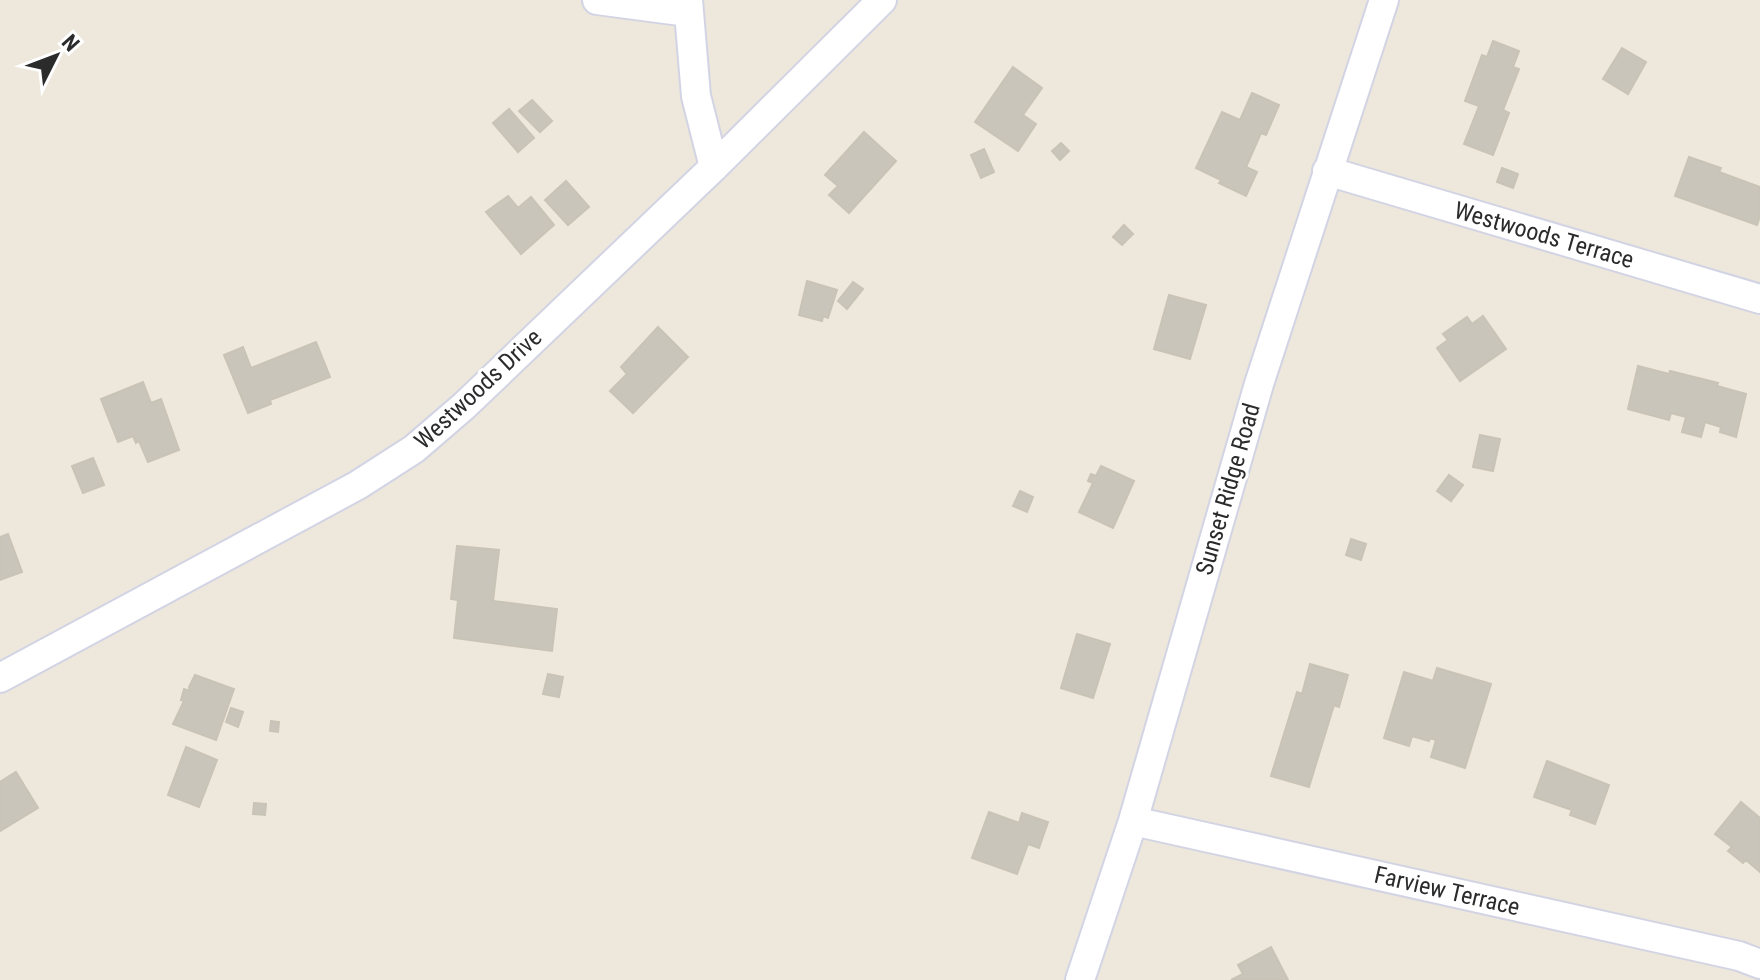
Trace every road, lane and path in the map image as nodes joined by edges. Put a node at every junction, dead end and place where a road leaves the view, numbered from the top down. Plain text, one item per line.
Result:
1 (597, 0) edge
2 (882, 0) edge
3 (1384, 0) edge
4 (688, 6) edge
5 (714, 167) junction
6 (1327, 171) junction
7 (1760, 299) edge
8 (0, 678) edge
9 (1133, 821) junction
10 (1760, 964) edge
11 (1080, 980) edge

1 - 4 street
2 - 5 street, Westwoods Drive
3 - 6 street, Sunset Ridge Road
4 - 5 street
5 - 8 street, Westwoods Drive
6 - 7 street, Westwoods Terrace
6 - 9 street, Sunset Ridge Road
9 - 10 street, Farview Terrace
9 - 11 street, Sunset Ridge Road

